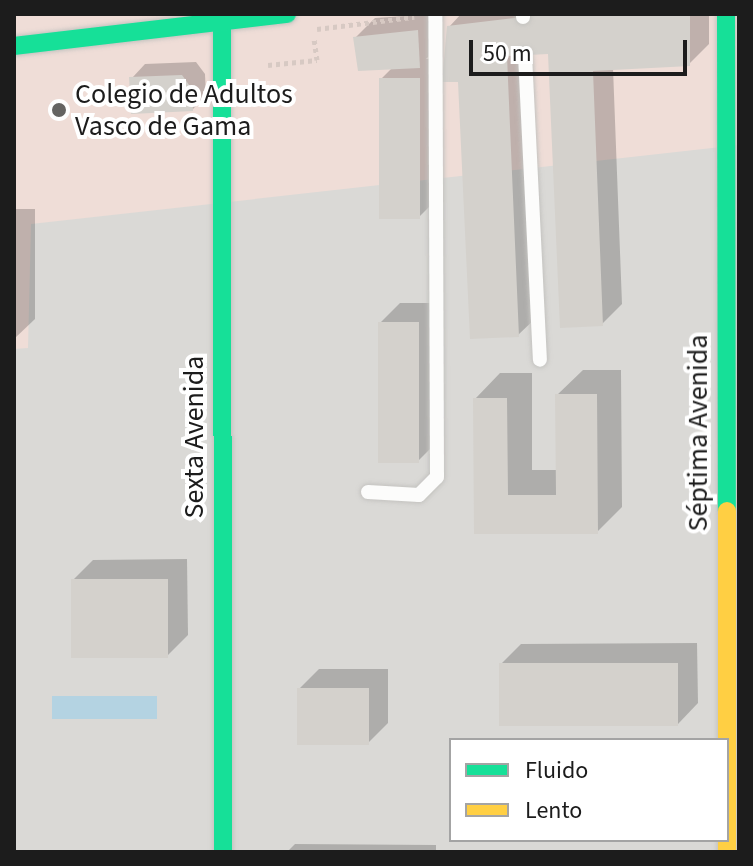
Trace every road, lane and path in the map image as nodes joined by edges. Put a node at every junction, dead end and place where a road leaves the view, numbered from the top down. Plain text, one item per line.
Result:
1 (287, 14) edge
2 (435, 14) edge
3 (726, 14) edge
4 (222, 22) junction
5 (313, 29) dead end
6 (14, 46) edge
7 (525, 55) dead end
8 (268, 65) dead end
9 (540, 360) dead end
10 (368, 492) dead end
11 (727, 738) edge
12 (223, 852) edge

1 - 4 street
2 - 10 lane
3 - 11 street, Séptima Avenida
4 - 6 street
4 - 12 street, Sexta Avenida
5 - 8 path
7 - 9 lane

